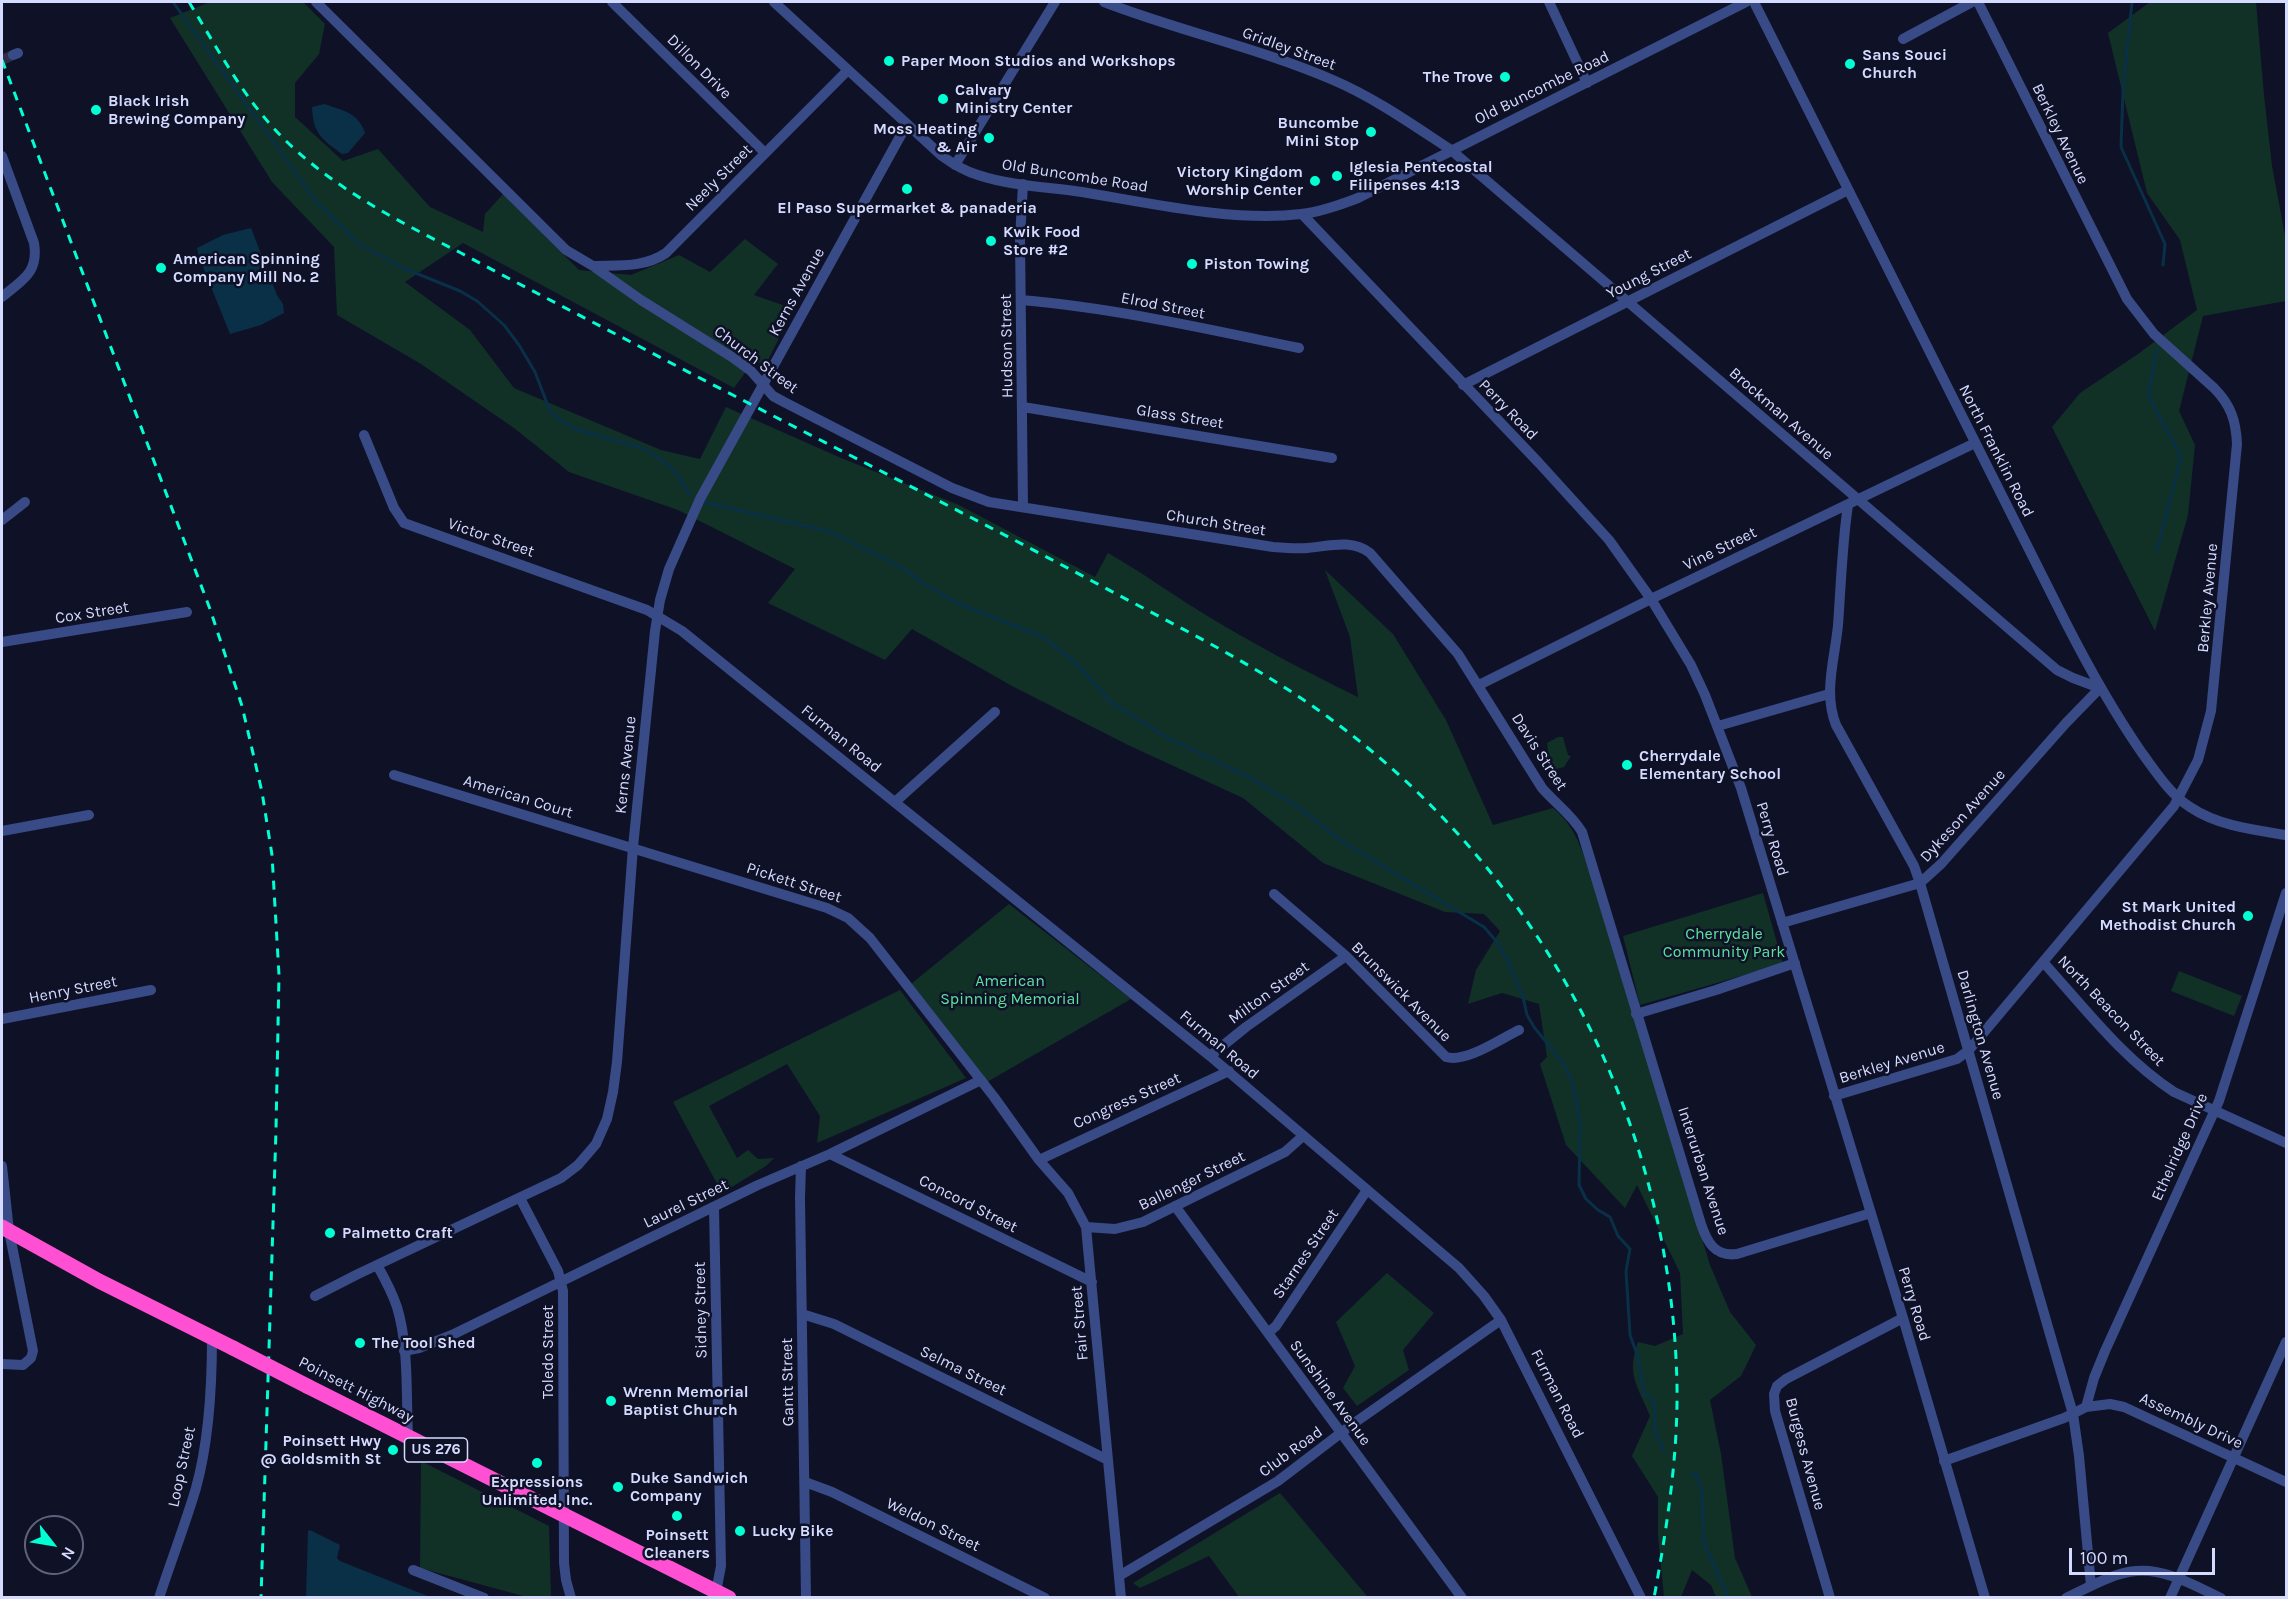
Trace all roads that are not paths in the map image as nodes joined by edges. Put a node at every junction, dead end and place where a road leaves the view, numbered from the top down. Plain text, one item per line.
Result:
1 (316, 2) edge
2 (612, 2) edge
3 (774, 2) edge
4 (1055, 2) edge
5 (1104, 2) edge
6 (1549, 2) edge
7 (1746, 2) edge
8 (1754, 2) edge
9 (1972, 2) edge
10 (1978, 2) edge
11 (1903, 39) dead end
12 (848, 70) junction
13 (1587, 83) junction
14 (907, 124) junction
15 (1451, 150) junction
16 (765, 153) junction
17 (2, 156) edge
18 (955, 165) junction
19 (5, 178) edge
20 (1023, 184) junction
21 (1848, 190) junction
22 (1302, 214) junction
23 (593, 266) junction
24 (2, 297) edge
25 (1021, 300) junction
26 (1627, 302) junction
27 (1299, 348) dead end
28 (763, 385) junction
29 (1463, 385) junction
30 (1023, 407) junction
31 (364, 435) dead end
32 (1975, 443) junction
33 (1332, 458) dead end
34 (1859, 500) junction
35 (25, 502) dead end
36 (1848, 505) junction
37 (1023, 507) junction
38 (2, 520) edge
39 (1352, 544) joint
40 (1651, 599) junction
41 (187, 612) dead end
42 (658, 616) junction
43 (2, 642) edge
44 (1479, 685) junction
45 (2100, 688) junction
46 (1829, 694) junction
47 (995, 712) dead end
48 (1718, 726) junction
49 (394, 775) dead end
50 (2179, 797) junction
51 (895, 802) junction
52 (89, 815) dead end
53 (2, 831) edge
54 (2286, 835) edge
55 (633, 847) junction
56 (1920, 883) junction
57 (2286, 893) edge
58 (1274, 894) dead end
59 (1782, 923) junction
60 (1346, 956) junction
61 (2043, 962) junction
62 (1795, 963) junction
63 (151, 990) dead end
64 (1636, 1014) junction
65 (2, 1019) edge
66 (1519, 1030) dead end
67 (1969, 1050) junction
68 (1210, 1056) junction
69 (1228, 1071) junction
70 (981, 1080) junction
71 (1834, 1096) junction
72 (2214, 1110) junction
73 (1304, 1137) junction
74 (2286, 1143) edge
75 (830, 1154) junction
76 (1039, 1160) junction
77 (2, 1166) edge
78 (801, 1166) junction
79 (1367, 1190) junction
80 (520, 1198) junction
81 (1175, 1206) junction
82 (714, 1208) junction
83 (1871, 1213) junction
84 (1086, 1227) junction
85 (5, 1229) edge
86 (377, 1265) junction
87 (561, 1281) junction
88 (1092, 1282) junction
89 (315, 1296) dead end
90 (802, 1314) junction
91 (1903, 1318) junction
92 (1501, 1320) junction
93 (1268, 1333) junction
94 (212, 1338) junction
95 (2286, 1342) edge
96 (404, 1351) junction
97 (2, 1364) edge
98 (2086, 1407) junction
99 (2073, 1414) junction
100 (1341, 1433) junction
101 (408, 1436) junction
102 (2234, 1458) junction
103 (1108, 1460) junction
104 (1944, 1461) junction
105 (805, 1482) junction
106 (2286, 1482) edge
107 (565, 1515) junction
108 (413, 1570) dead end
109 (1119, 1576) junction
110 (2178, 1579) junction
111 (2091, 1586) junction
112 (723, 1595) edge
113 (159, 1598) edge
114 (484, 1598) edge
115 (571, 1598) edge
116 (806, 1598) edge
117 (1045, 1598) edge
118 (1121, 1598) edge
119 (1462, 1598) edge
120 (1641, 1598) edge
121 (1830, 1598) edge
122 (1985, 1598) edge
123 (2066, 1598) edge
124 (2170, 1598) edge
125 (2221, 1598) edge

1 - 23 street, Church Street
2 - 16 street, Dillon Drive
3 - 12 street, Old Buncombe Road
4 - 18 street
5 - 15 street, Gridley Street
6 - 13 street
7 - 13 street, Old Buncombe Road
8 - 21 street, North Franklin Road
9 - 11 street
10 - 50 street, Berkley Avenue
12 - 14 street, Old Buncombe Road
12 - 16 street, Neely Street
13 - 15 street, Old Buncombe Road
14 - 18 street, Old Buncombe Road
14 - 28 street, Kerns Avenue
15 - 22 street, Old Buncombe Road
15 - 26 street, Brockman Avenue
16 - 23 street, Neely Street
17 - 19 street
18 - 20 street, Old Buncombe Road
19 - 24 street
20 - 22 street, Old Buncombe Road
20 - 25 street, Hudson Street
21 - 26 street, Young Street
21 - 32 street, North Franklin Road
22 - 29 street, Perry Road
23 - 28 street, Church Street
25 - 27 street, Elrod Street
25 - 30 street, Hudson Street
26 - 29 street, Young Street
26 - 34 street, Brockman Avenue
28 - 37 street, Church Street
28 - 42 street, Kerns Avenue
29 - 40 street, Perry Road
30 - 33 street, Glass Street
30 - 37 street, Hudson Street
31 - 42 street, Victor Street
32 - 34 street, Vine Street
32 - 45 street, North Franklin Road
34 - 36 street, Vine Street
34 - 45 street, Brockman Avenue
35 - 38 street
36 - 40 street, Vine Street
36 - 46 street, Darlington Avenue
37 - 39 street, Church Street
39 - 44 street, Davis Street
40 - 44 street, Vine Street
40 - 48 street, Perry Road
41 - 43 street, Cox Street
42 - 51 street, Furman Road
42 - 55 street, Kerns Avenue
44 - 64 street, Davis Street
45 - 50 street, North Franklin Road
45 - 56 street, Dykeson Avenue
46 - 48 street
46 - 56 street, Darlington Avenue
47 - 51 street
48 - 59 street, Perry Road
49 - 55 street, American Court
50 - 54 street, North Franklin Road
50 - 61 street, Berkley Avenue
51 - 68 street, Furman Road
52 - 53 street
55 - 70 street, Pickett Street
55 - 80 street, Kerns Avenue
56 - 59 street, Dykeson Avenue
56 - 67 street, Darlington Avenue
57 - 72 street, Ethelridge Drive
58 - 60 street, Brunswick Avenue
59 - 62 street, Perry Road
60 - 66 street, Brunswick Avenue
60 - 68 street, Milton Street
61 - 67 street, Berkley Avenue
61 - 72 street, North Beacon Street
62 - 64 street
62 - 71 street, Perry Road
63 - 65 street, Henry Street
64 - 83 street, Interurban Avenue
67 - 71 street, Berkley Avenue
67 - 99 street, Darlington Avenue
68 - 69 street, Furman Road
69 - 73 street, Furman Road
69 - 76 street, Congress Street
70 - 75 street, Laurel Street
70 - 76 street, Fair Street
71 - 83 street, Perry Road
72 - 74 street, North Beacon Street
72 - 98 street, Ethelridge Drive
73 - 79 street, Furman Road
73 - 81 street, Ballenger Street
75 - 78 street, Laurel Street
75 - 88 street, Concord Street
76 - 84 street, Fair Street
77 - 85 street
78 - 82 street, Laurel Street
78 - 90 street, Gantt Street
79 - 92 street, Furman Road
79 - 93 street, Starnes Street
80 - 86 street, Kerns Avenue
80 - 87 street, Toledo Street
81 - 84 street, Ballenger Street
81 - 93 street, Sunshine Avenue
82 - 87 street, Laurel Street
82 - 112 street, Sidney Street
83 - 91 street, Perry Road
84 - 88 street, Fair Street
85 - 94 highway, Poinsett Highway / US 276
85 - 97 street
86 - 89 street, Kerns Avenue
86 - 96 street
87 - 96 street, Laurel Street
87 - 107 street, Toledo Street
88 - 103 street, Fair Street
90 - 103 street, Selma Street
90 - 105 street, Gantt Street
91 - 104 street, Perry Road
91 - 121 street, Burgess Avenue
92 - 100 street, Club Road
92 - 120 street, Furman Road
93 - 100 street, Sunshine Avenue
94 - 101 highway, Poinsett Highway / US 276, bridge
94 - 113 street, Loop Street
95 - 102 street
96 - 101 street
98 - 99 street, Assembly Drive
98 - 102 street, Assembly Drive
99 - 104 street, Assembly Drive
99 - 111 street, Darlington Avenue
100 - 109 street, Club Road
100 - 119 street, Sunshine Avenue
101 - 107 highway, Poinsett Highway / US 276
102 - 106 street, Assembly Drive
102 - 110 street
103 - 109 street, Fair Street
104 - 122 street, Perry Road
105 - 116 street, Gantt Street
105 - 117 street, Weldon Street
107 - 112 highway, Poinsett Highway / US 276
107 - 115 street, Toledo Street
108 - 114 street
109 - 118 street, Fair Street
110 - 111 street
110 - 124 street
110 - 125 street
111 - 123 street

